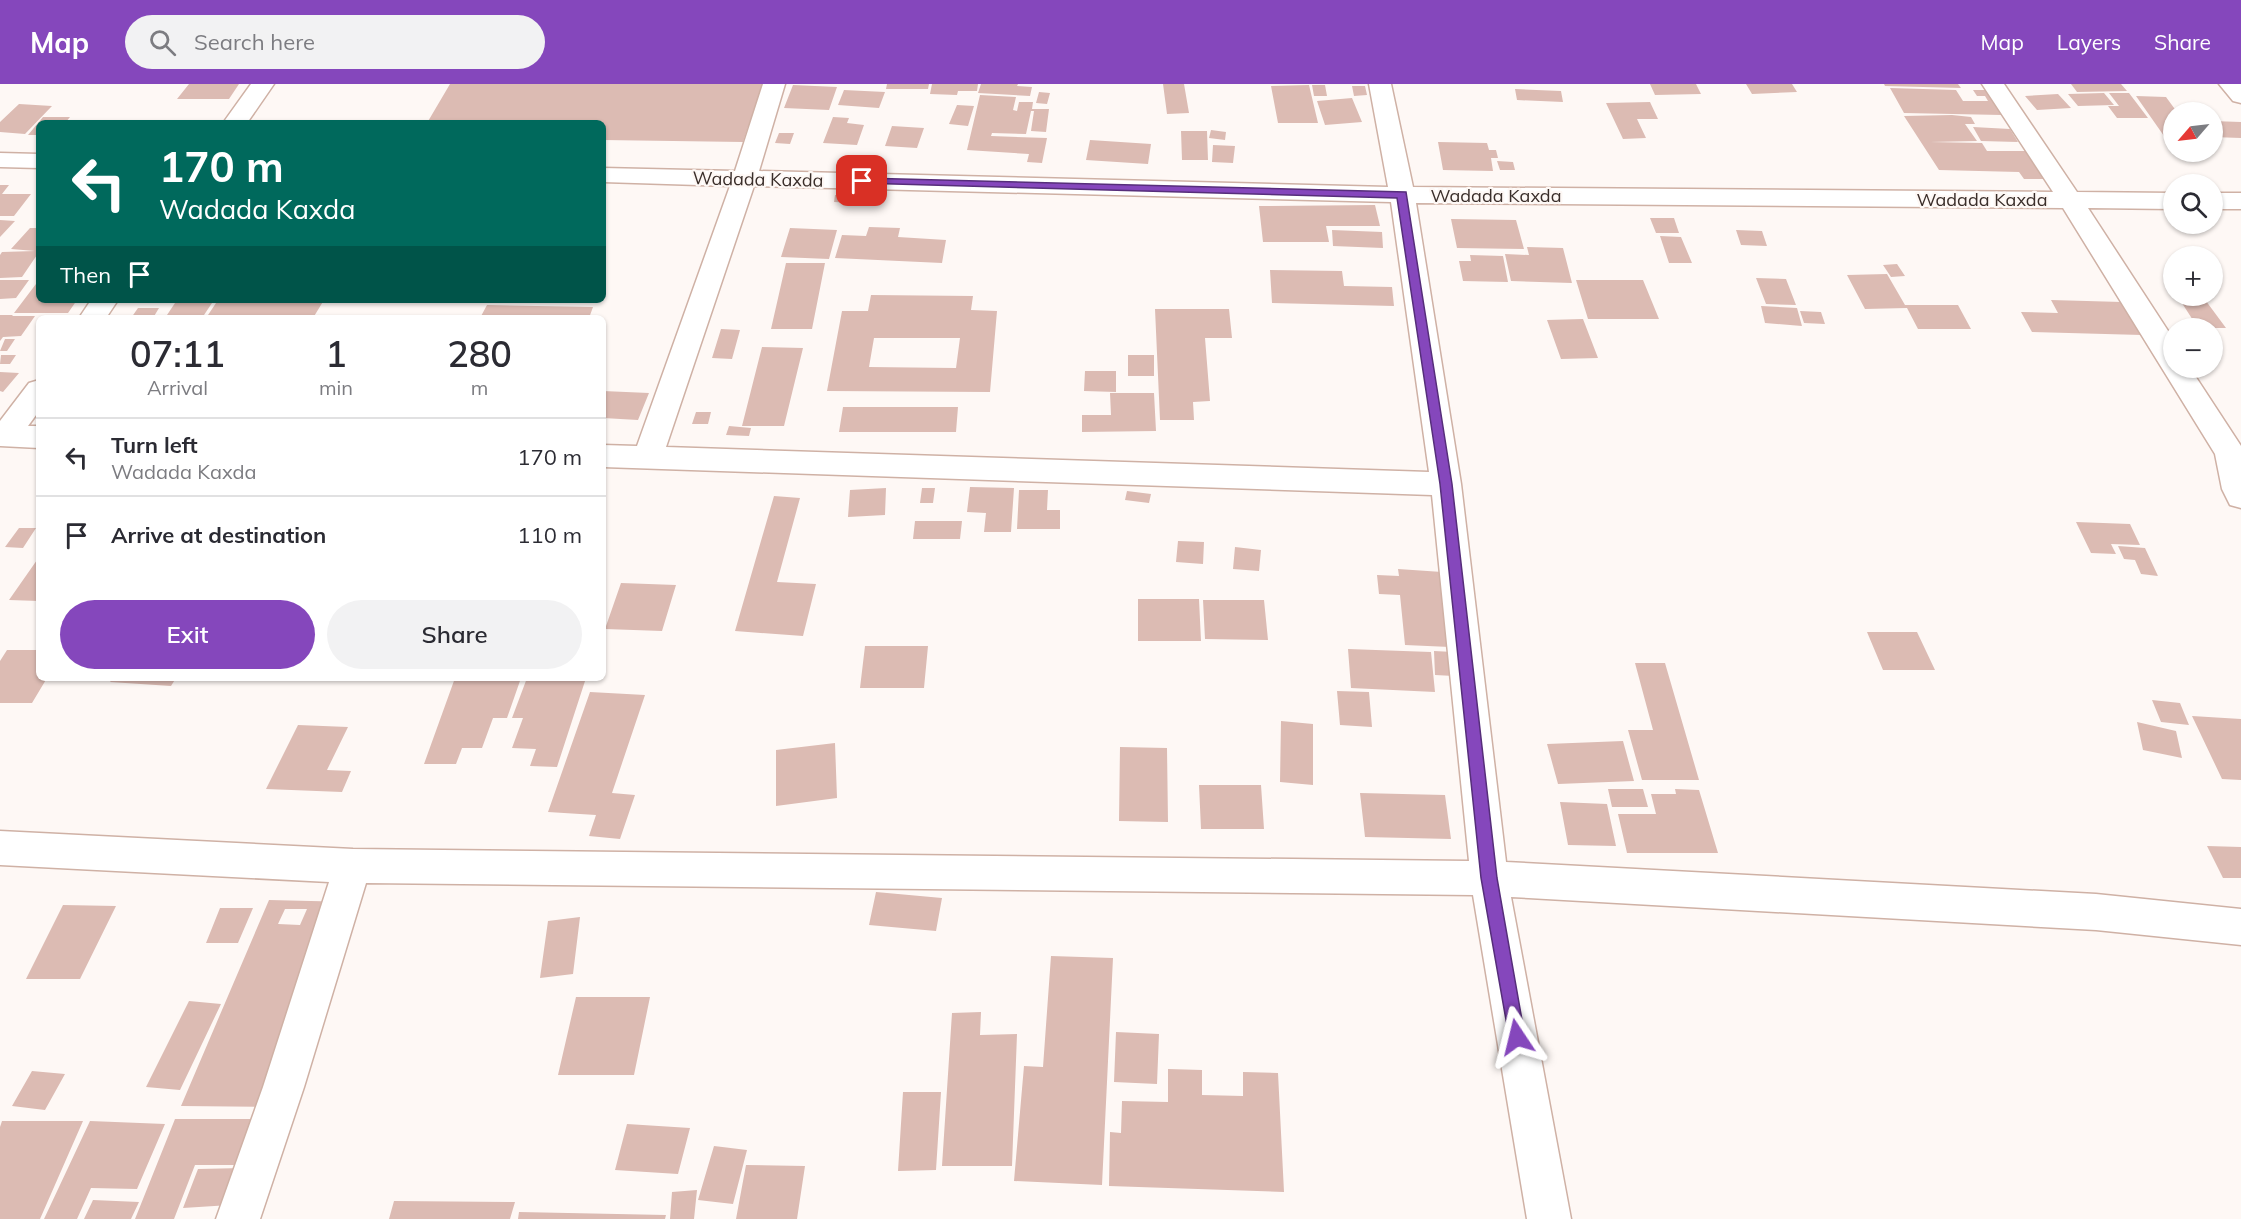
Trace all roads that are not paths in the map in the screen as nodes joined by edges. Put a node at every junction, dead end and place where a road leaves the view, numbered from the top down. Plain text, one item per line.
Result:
1 (263, 84) edge
2 (774, 84) edge
3 (1380, 84) edge
4 (1993, 84) edge
5 (2230, 84) edge
6 (2241, 96) edge
7 (237, 120) edge
8 (0, 160) edge
9 (36, 161) edge
10 (606, 175) edge
11 (745, 178) junction
12 (1402, 195) junction
13 (2070, 200) junction
14 (2163, 201) edge
15 (2223, 201) edge
16 (2241, 201) edge
17 (2163, 346) edge
18 (2182, 378) edge
19 (36, 394) edge
20 (3, 436) edge
21 (36, 437) edge
22 (606, 456) edge
23 (648, 458) junction
24 (1446, 484) junction
25 (2241, 497) edge
26 (0, 848) edge
27 (353, 866) junction
28 (1489, 878) junction
29 (2241, 927) edge
30 (238, 1219) edge
31 (1549, 1219) edge

1 - 7 street
2 - 11 street
3 - 12 street
4 - 13 street
5 - 6 street
8 - 9 street
10 - 11 street, Wadada Kaxda
11 - 12 street, Wadada Kaxda
11 - 23 street
12 - 13 street, Wadada Kaxda
12 - 24 street
13 - 14 street, Wadada Kaxda
13 - 17 street
15 - 16 street
18 - 25 street
19 - 20 street
20 - 21 street
22 - 23 street
23 - 24 street
24 - 28 street
26 - 27 street
27 - 28 street
27 - 30 street
28 - 29 street
28 - 31 street

